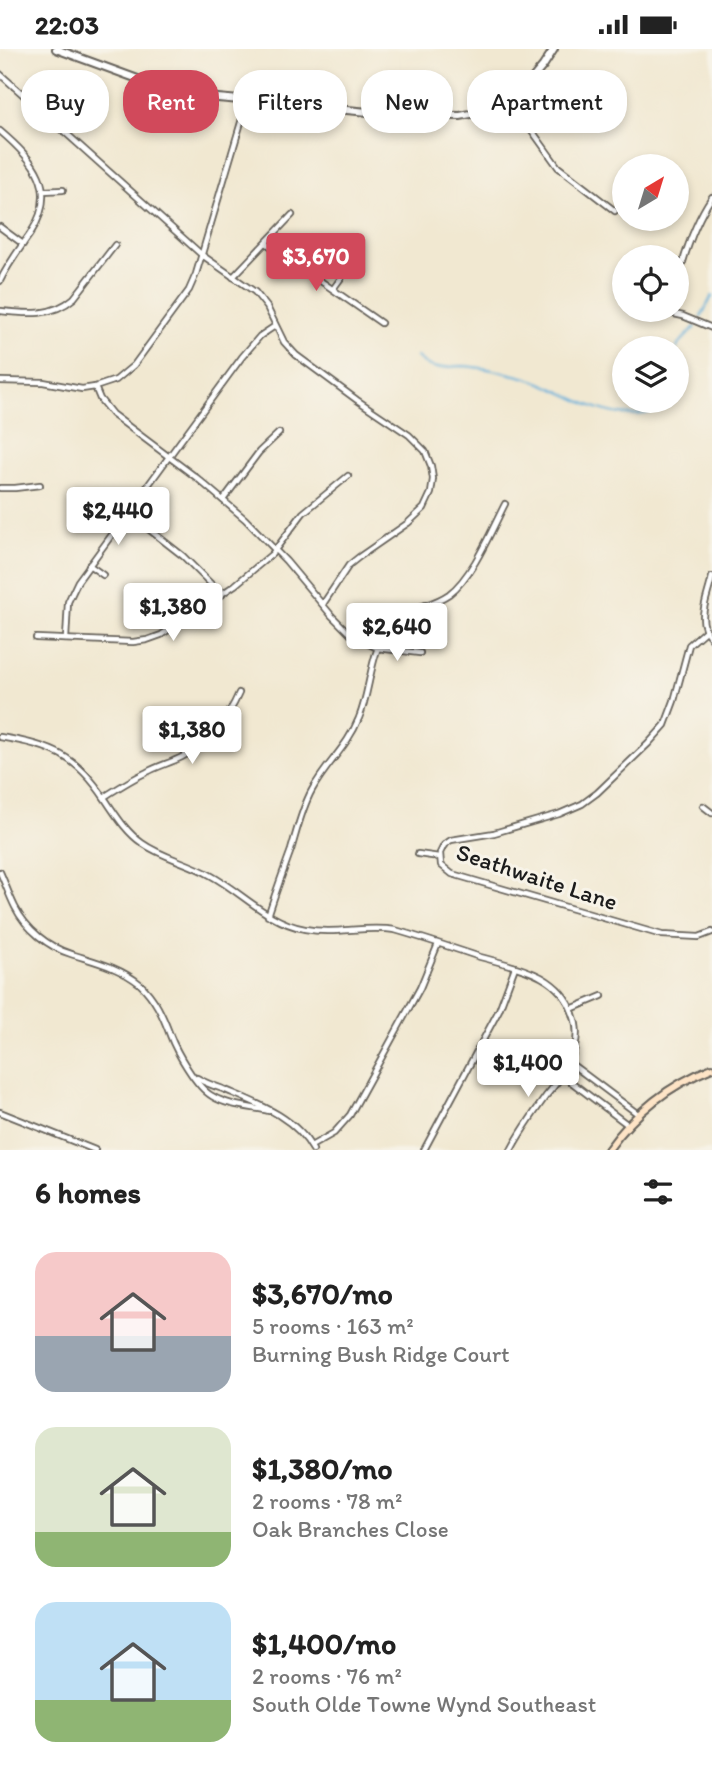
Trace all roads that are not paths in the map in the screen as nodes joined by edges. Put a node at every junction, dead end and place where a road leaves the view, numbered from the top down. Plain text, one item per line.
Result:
1 (56, 49) edge
2 (554, 49) edge
3 (539, 70) edge
4 (0, 74) edge
5 (233, 100) edge
6 (347, 110) edge
7 (467, 115) edge
8 (0, 131) edge
9 (238, 133) edge
10 (534, 133) edge
11 (63, 190) dead end
12 (43, 191) junction
13 (712, 197) edge
14 (612, 209) edge
15 (292, 215) dead end
16 (0, 227) edge
17 (266, 243) junction
18 (23, 244) junction
19 (115, 245) dead end
20 (689, 246) edge
21 (202, 255) junction
22 (355, 259) dead end
23 (233, 277) junction
24 (0, 281) edge
25 (333, 289) junction
26 (0, 311) edge
27 (689, 318) edge
28 (382, 323) dead end
29 (275, 325) junction
30 (712, 328) edge
31 (0, 381) edge
32 (95, 387) junction
33 (279, 433) dead end
34 (169, 456) junction
35 (348, 476) dead end
36 (40, 485) dead end
37 (0, 488) edge
38 (223, 500) junction
39 (505, 504) dead end
40 (128, 513) junction
41 (276, 550) junction
42 (89, 565) junction
43 (103, 575) dead end
44 (712, 577) edge
45 (222, 595) junction
46 (323, 604) junction
47 (705, 631) junction
48 (36, 638) dead end
49 (66, 639) junction
50 (712, 639) edge
51 (377, 647) junction
52 (420, 653) dead end
53 (239, 693) dead end
54 (0, 737) edge
55 (104, 797) junction
56 (703, 806) dead end
57 (712, 813) edge
58 (418, 853) dead end
59 (439, 857) junction
60 (0, 872) edge
61 (268, 916) junction
62 (712, 932) edge
63 (438, 944) junction
64 (515, 967) junction
65 (602, 996) dead end
66 (571, 1009) junction
67 (570, 1063) junction
68 (712, 1068) edge
69 (194, 1075) junction
70 (562, 1075) junction
71 (269, 1111) junction
72 (0, 1112) edge
73 (638, 1114) junction
74 (628, 1125) junction
75 (312, 1148) edge
76 (95, 1150) edge
77 (424, 1150) edge
78 (511, 1150) edge
79 (608, 1150) edge

1 - 5 street
2 - 3 street
4 - 21 street
6 - 7 street
8 - 12 street
9 - 21 street
10 - 14 street
11 - 12 street
12 - 18 street
13 - 20 street
15 - 17 street
16 - 18 street
17 - 23 street
17 - 25 street
18 - 24 street
19 - 26 street
21 - 23 street
21 - 32 street
22 - 25 street
23 - 29 street
25 - 28 street
27 - 30 street
29 - 34 street
29 - 46 street
31 - 32 street
32 - 34 street
33 - 38 street
34 - 38 street
34 - 40 street
35 - 41 street
36 - 37 street
38 - 41 street
39 - 51 street
40 - 42 street
40 - 45 street
41 - 45 street
41 - 46 street
42 - 43 street
42 - 49 street
44 - 47 street
45 - 49 street
46 - 51 street
47 - 50 street
47 - 59 street, Seathwaite Lane
48 - 49 street
51 - 52 street
51 - 61 street
53 - 55 street
54 - 55 street
55 - 61 street
56 - 57 street
58 - 59 street
59 - 62 street, Seathwaite Lane
60 - 69 street
61 - 63 street
63 - 64 street
63 - 75 street
64 - 66 street
64 - 77 street
65 - 66 street
66 - 67 street
67 - 70 street
67 - 73 street
68 - 73 main road
69 - 71 street
69 - 71 street
70 - 74 street
70 - 78 street
71 - 75 street
72 - 76 street
73 - 74 main road
74 - 79 main road

